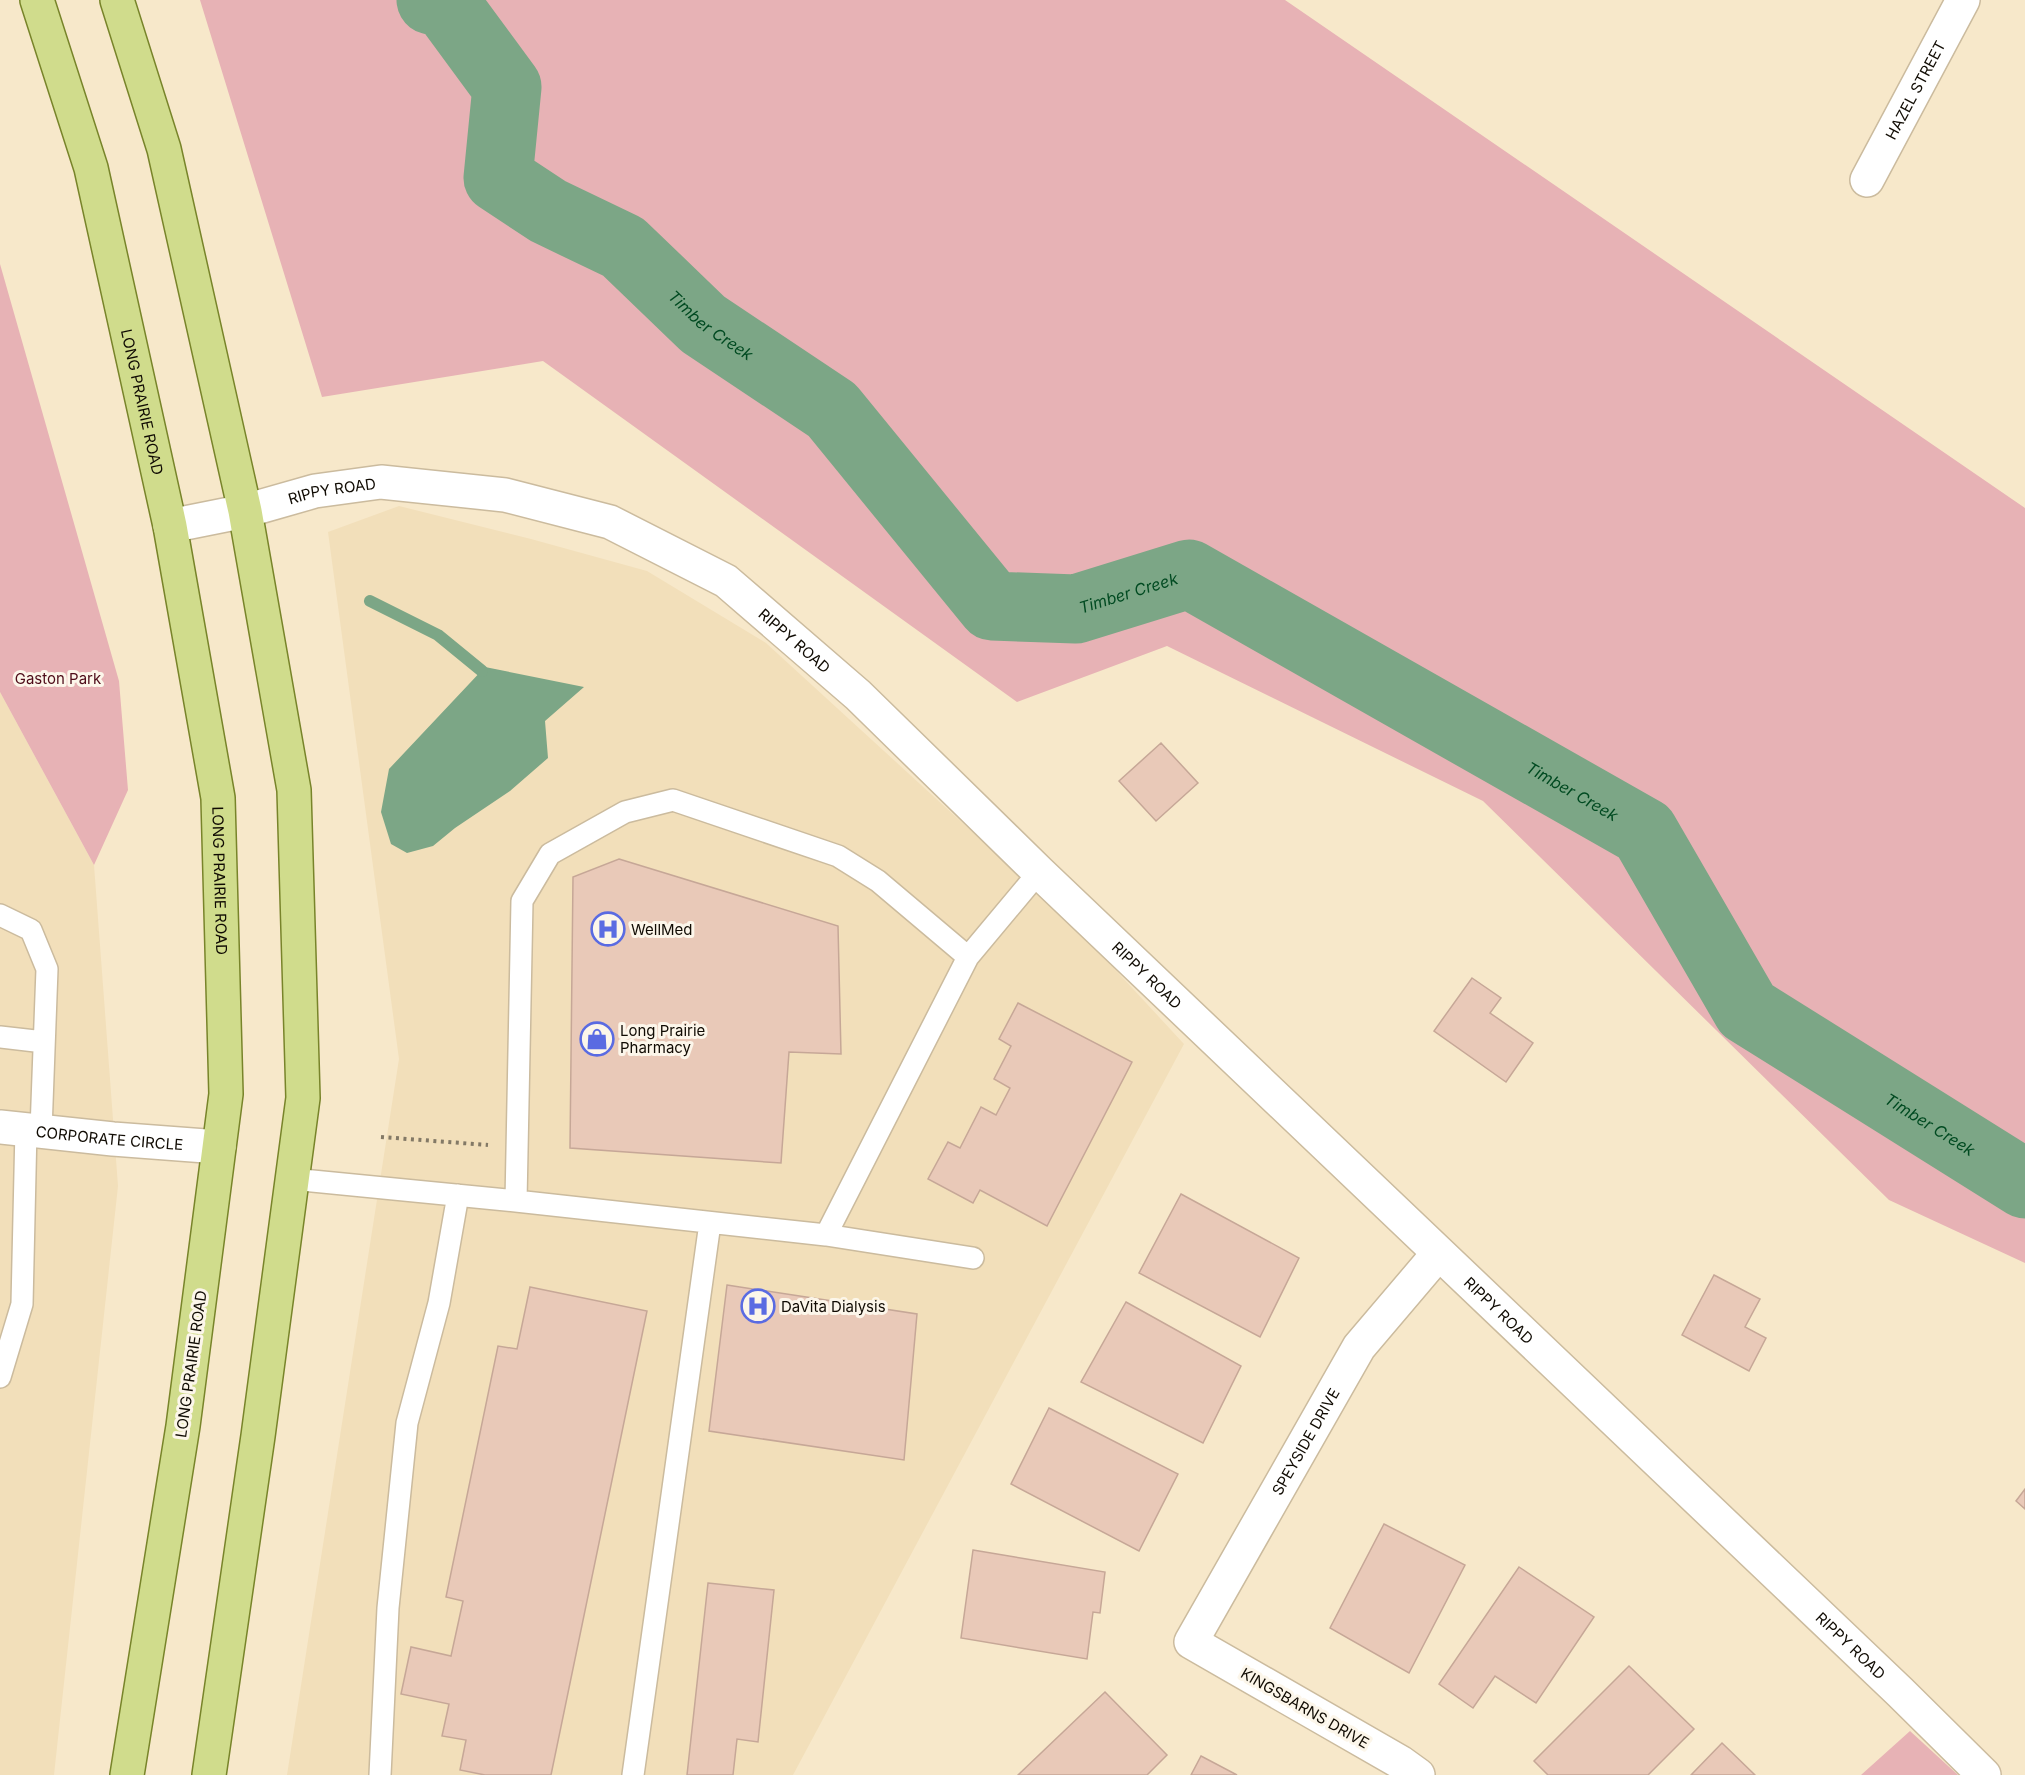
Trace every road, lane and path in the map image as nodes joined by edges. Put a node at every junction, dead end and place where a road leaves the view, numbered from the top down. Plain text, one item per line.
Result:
1 (37, 0) edge
2 (117, 0) edge
3 (1963, 0) edge
4 (1867, 180) dead end
5 (245, 511) junction
6 (170, 526) junction
7 (1039, 873) junction
8 (0, 915) edge
9 (968, 957) junction
10 (0, 1037) edge
11 (44, 1042) junction
12 (23, 1129) edge
13 (381, 1137) dead end
14 (219, 1147) junction
15 (516, 1147) junction
16 (292, 1179) junction
17 (458, 1195) junction
18 (516, 1201) junction
19 (710, 1222) junction
20 (826, 1235) junction
21 (1438, 1254) junction
22 (973, 1258) dead end
23 (0, 1377) edge
24 (1191, 1642) joint
25 (127, 1775) edge
26 (209, 1775) edge
27 (380, 1775) edge
28 (633, 1775) edge
29 (1418, 1775) edge
30 (1984, 1775) edge

1 - 6 main road, LONG PRAIRIE ROAD
2 - 5 main road
3 - 4 street, HAZEL STREET
5 - 6 street, RIPPY ROAD
5 - 7 street, RIPPY ROAD
5 - 16 main road
6 - 14 main road, LONG PRAIRIE ROAD
7 - 9 lane
7 - 21 street, RIPPY ROAD
8 - 11 lane
9 - 15 lane
9 - 20 lane
10 - 11 lane
11 - 12 lane
12 - 14 street, CORPORATE CIRCLE
12 - 23 lane
13 - 15 path
14 - 25 main road, LONG PRAIRIE ROAD
15 - 18 lane
16 - 17 lane
16 - 26 main road
17 - 18 lane
17 - 27 lane
18 - 19 lane
19 - 20 lane
19 - 28 lane
20 - 22 lane
21 - 24 street, SPEYSIDE DRIVE
21 - 30 street, RIPPY ROAD
24 - 29 street, KINGSBARNS DRIVE

